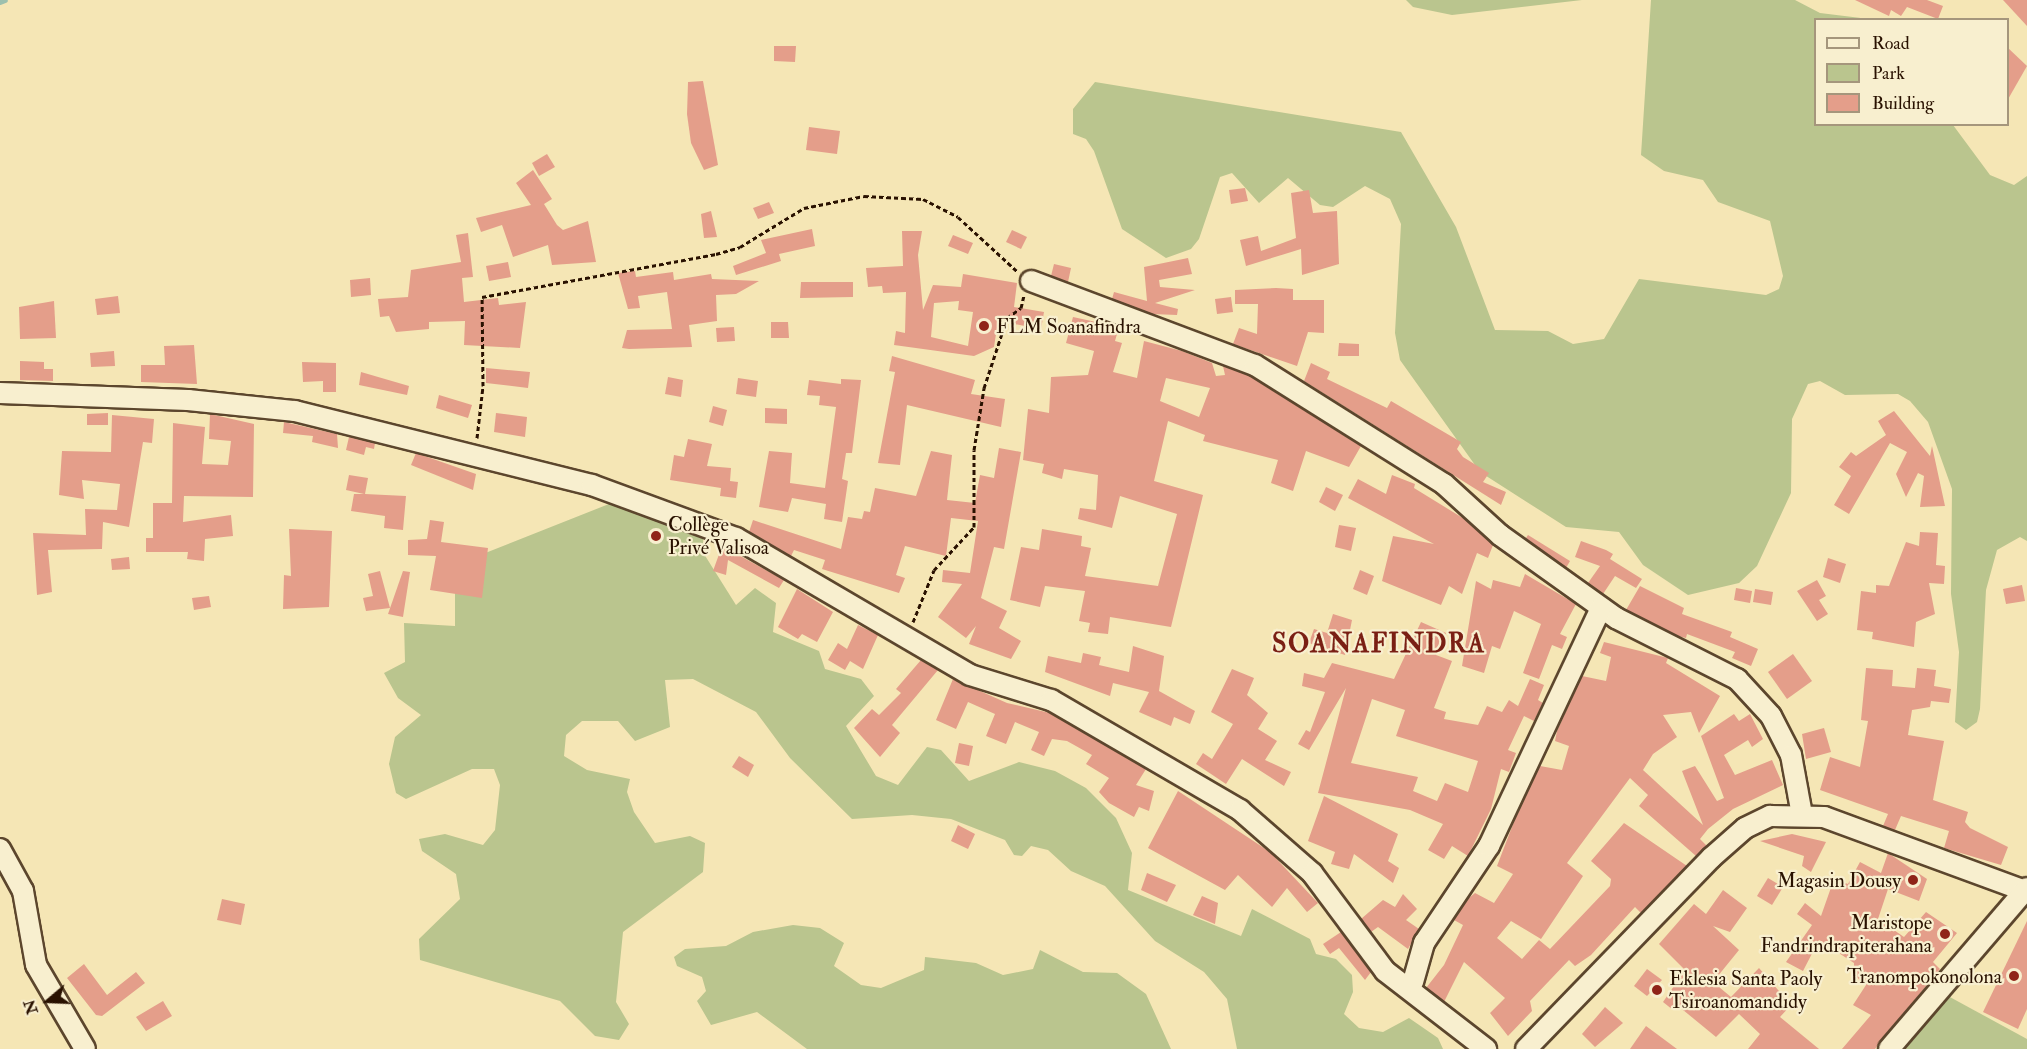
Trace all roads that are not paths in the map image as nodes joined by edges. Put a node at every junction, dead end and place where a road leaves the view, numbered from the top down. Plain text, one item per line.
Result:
1 (1031, 281) road end
2 (0, 393) edge
3 (1600, 608) junction
4 (1802, 815) junction
5 (0, 849) edge
6 (2026, 889) edge
7 (1413, 982) dead end
8 (85, 1049) edge
9 (1486, 1049) edge
10 (1526, 1049) edge
11 (1889, 1049) edge

1 - 3 street
2 - 9 street
3 - 4 street
3 - 7 street
4 - 6 street
4 - 10 street
5 - 8 street
6 - 11 street

